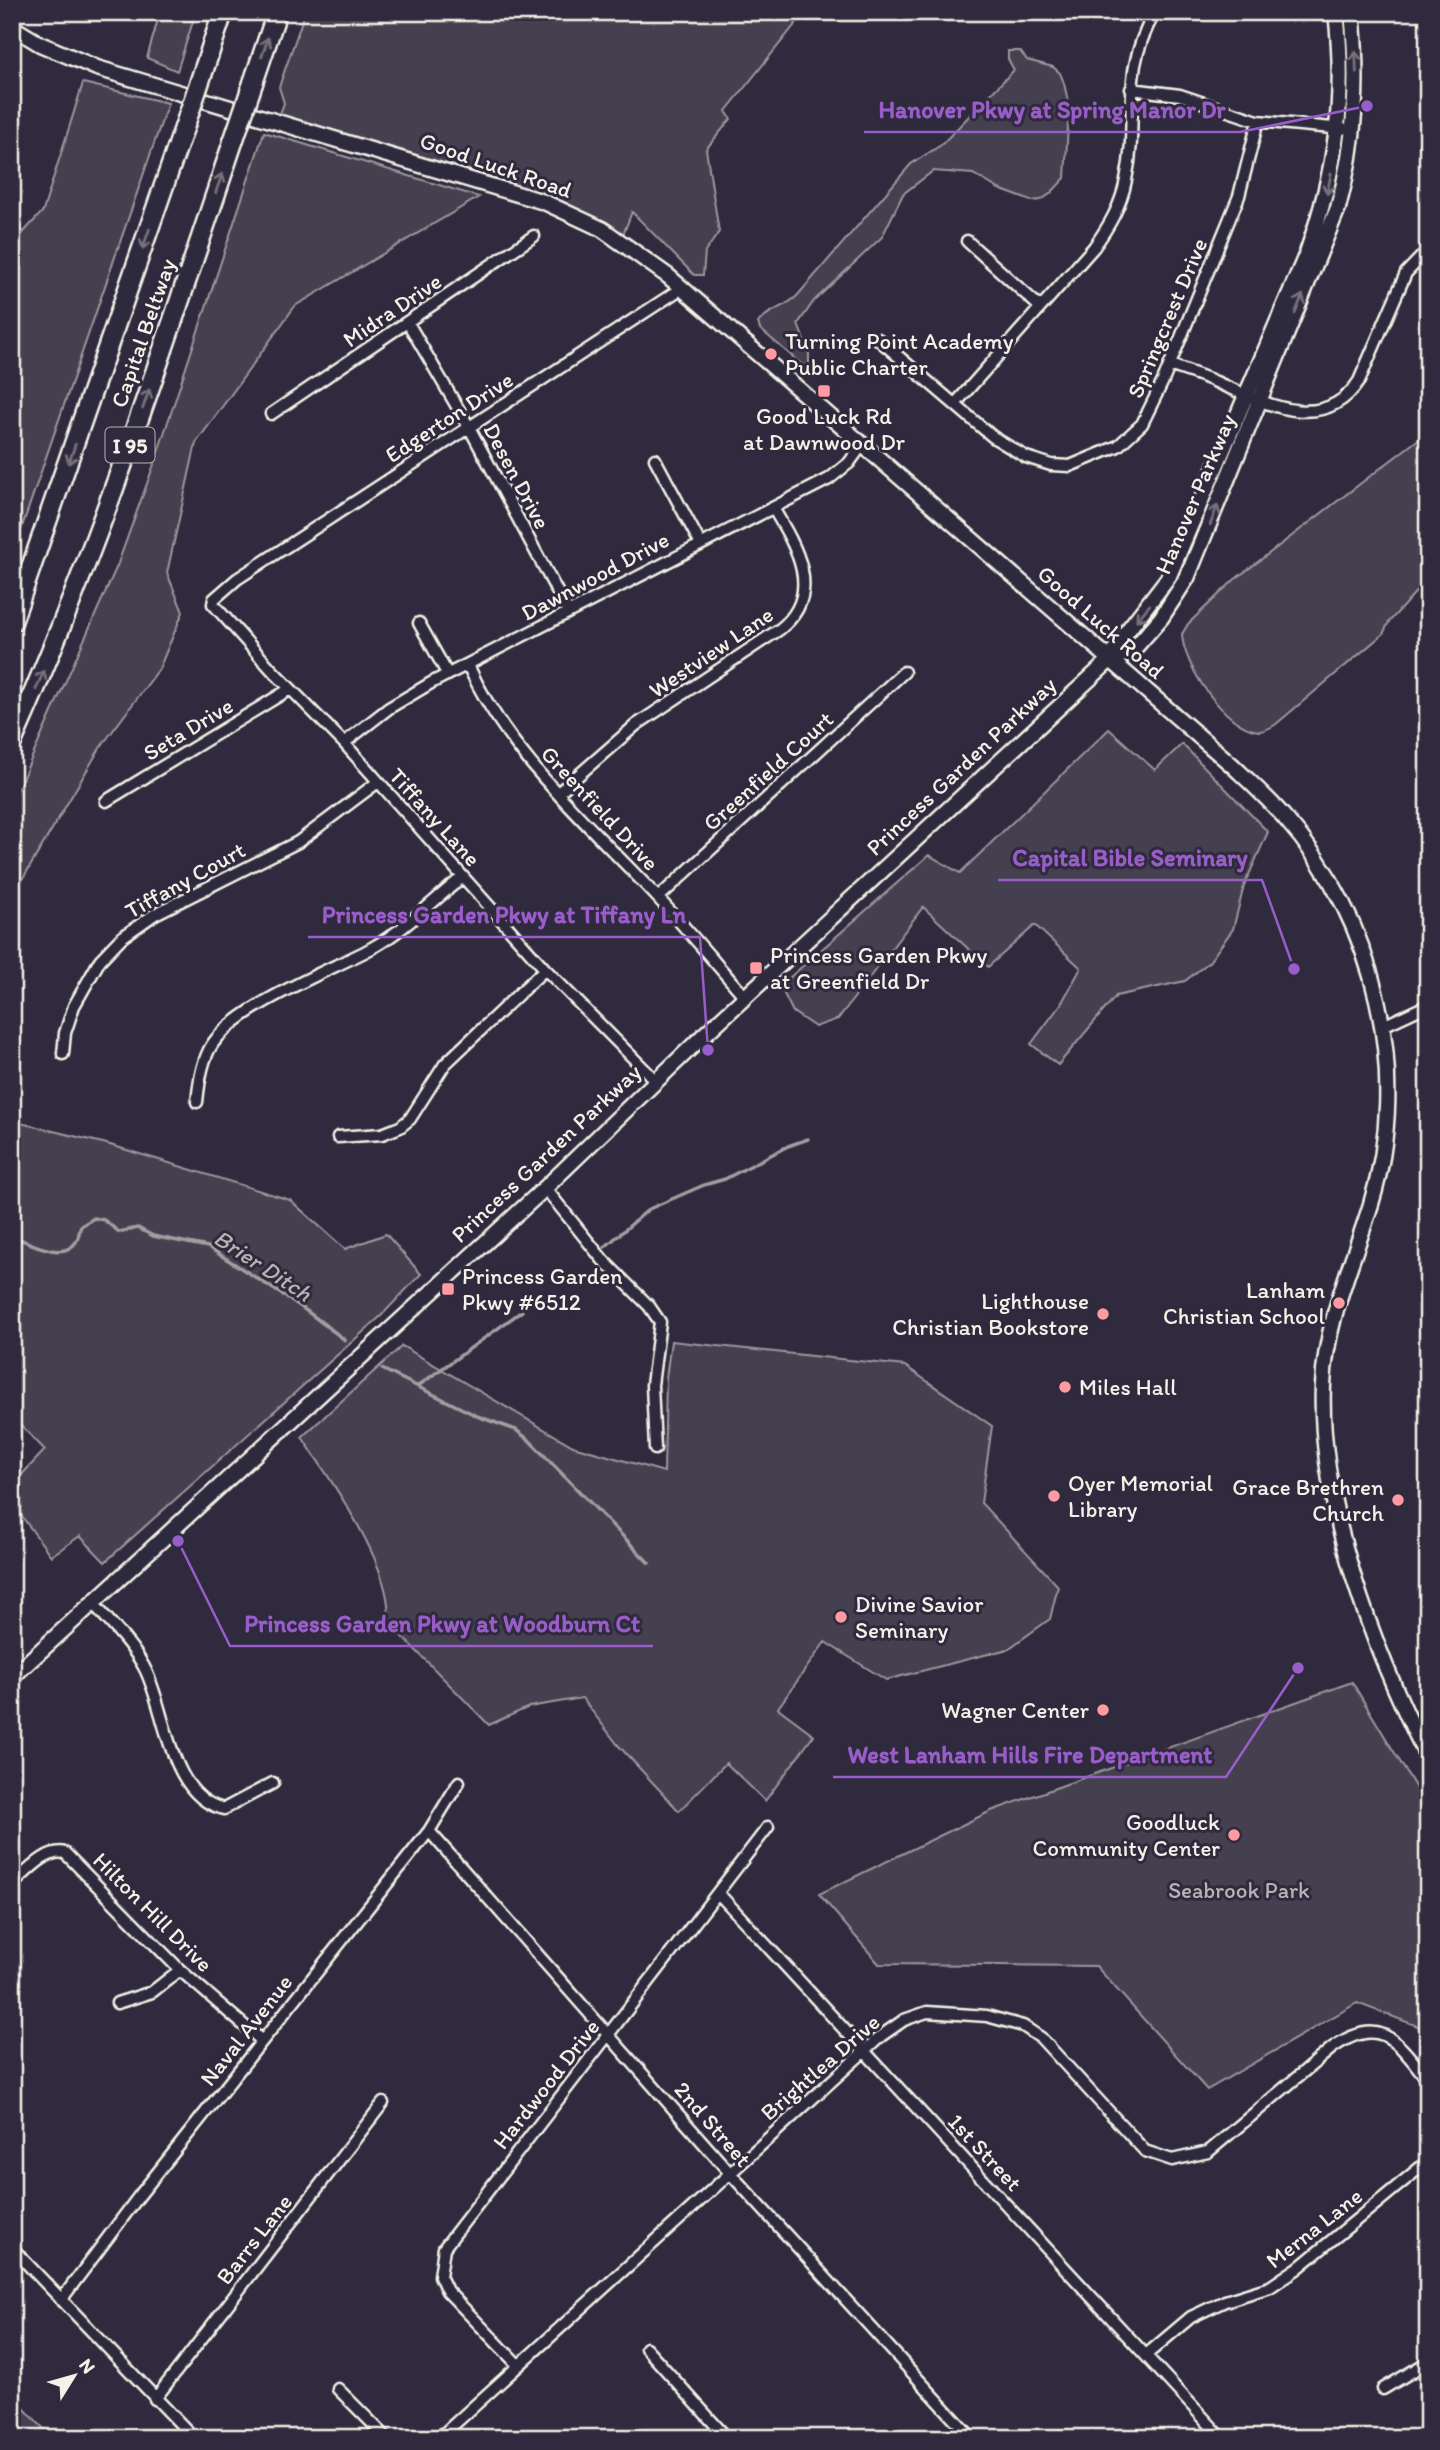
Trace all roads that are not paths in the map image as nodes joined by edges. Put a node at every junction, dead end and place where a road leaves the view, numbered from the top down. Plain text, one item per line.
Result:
1 (223, 12) edge
2 (277, 12) edge
3 (1156, 12) edge
4 (1336, 12) edge
5 (1352, 12) edge
6 (12, 27) edge
7 (1131, 89) junction
8 (1258, 121) junction
9 (1338, 129) junction
10 (1354, 131) junction
11 (534, 236) dead end
12 (967, 241) dead end
13 (1428, 250) edge
14 (682, 288) junction
15 (1040, 307) junction
16 (408, 323) junction
17 (878, 339) dead end
18 (1170, 365) junction
19 (1245, 395) junction
20 (1259, 401) junction
21 (956, 403) junction
22 (271, 414) dead end
23 (469, 427) junction
24 (862, 445) junction
25 (655, 459) dead end
26 (773, 508) junction
27 (700, 543) junction
28 (237, 579) joint
29 (568, 612) junction
30 (12, 622) edge
31 (419, 623) dead end
32 (1110, 660) junction
33 (468, 664) junction
34 (904, 672) dead end
35 (448, 675) junction
36 (290, 689) junction
37 (12, 742) edge
38 (344, 743) junction
39 (378, 782) junction
40 (558, 793) junction
41 (106, 801) dead end
42 (463, 877) junction
43 (658, 898) junction
44 (545, 969) junction
45 (746, 998) junction
46 (1428, 1005) edge
47 (1383, 1026) junction
48 (64, 1054) dead end
49 (656, 1081) junction
50 (197, 1102) dead end
51 (338, 1137) dead end
52 (545, 1188) junction
53 (655, 1449) dead end
54 (93, 1603) junction
55 (13, 1674) edge
56 (1428, 1758) edge
57 (459, 1782) dead end
58 (273, 1783) dead end
59 (768, 1827) dead end
60 (429, 1831) junction
61 (12, 1885) edge
62 (719, 1894) junction
63 (180, 1970) junction
64 (117, 2003) dead end
65 (609, 2034) junction
66 (262, 2041) junction
67 (865, 2050) junction
68 (1428, 2080) edge
69 (383, 2103) dead end
70 (1428, 2161) edge
71 (729, 2172) junction
72 (12, 2248) edge
73 (61, 2300) junction
74 (646, 2348) dead end
75 (1146, 2355) junction
76 (1428, 2362) edge
77 (517, 2365) junction
78 (338, 2389) dead end
79 (1383, 2389) dead end
80 (155, 2399) junction
81 (194, 2438) edge
82 (387, 2438) edge
83 (439, 2438) edge
84 (727, 2438) edge
85 (972, 2438) edge
86 (1222, 2438) edge

1 -> 30 highway, Capital Beltway / I 95, bridge
37 -> 2 highway, Capital Beltway / I 95, bridge
3 - 7 street
4 - 9 street, Hanover Parkway
10 -> 5 street, Hanover Parkway
6 - 14 street, Good Luck Road
7 - 8 street
7 - 15 street
8 - 9 street
8 - 18 street, Springcrest Drive
9 - 10 street
9 -> 19 street, Hanover Parkway
20 -> 10 street, Hanover Parkway
11 - 16 street, Midra Drive
12 - 15 street
13 - 20 street
14 - 23 street, Edgerton Drive
14 - 24 street, Good Luck Road
15 - 21 street
16 - 22 street, Midra Drive
16 - 23 street, Desen Drive
17 - 21 street, Springcrest Drive
18 - 19 street
18 - 21 street, Springcrest Drive
19 - 20 street
19 -> 32 street, Hanover Parkway
32 -> 20 street, Hanover Parkway
23 - 28 street, Edgerton Drive
23 - 29 street, Desen Drive
24 - 26 street, Dawnwood Drive
24 - 32 street, Good Luck Road
25 - 27 street
26 - 27 street, Dawnwood Drive
26 - 40 street, Westview Lane
27 - 29 street, Dawnwood Drive
28 - 36 street, Tiffany Lane
29 - 33 street, Dawnwood Drive
31 - 35 street
32 - 45 street, Princess Garden Parkway
32 - 47 street, Good Luck Road
33 - 35 street, Dawnwood Drive
33 - 40 street, Greenfield Drive
34 - 43 street, Greenfield Court
35 - 38 street, Dawnwood Drive
36 - 38 street, Tiffany Lane
36 - 41 street, Seta Drive
38 - 39 street, Tiffany Lane
39 - 42 street, Tiffany Lane
39 - 48 street, Tiffany Court
40 - 43 street, Greenfield Drive
42 - 44 street, Tiffany Lane
42 - 50 street
43 - 45 street, Greenfield Drive
44 - 49 street, Tiffany Lane
44 - 51 street
45 - 49 street, Princess Garden Parkway
46 - 47 street
47 - 56 street, Good Luck Road
49 - 52 street, Princess Garden Parkway
52 - 53 street
52 - 54 street, Princess Garden Parkway
54 - 55 street, Princess Garden Parkway
54 - 58 street
57 - 60 street, Naval Avenue
59 - 62 street, Hardwood Drive
60 - 65 street, 2nd Street
60 - 66 street, Naval Avenue
61 - 63 street, Hilton Hill Drive
62 - 65 street, Hardwood Drive
62 - 67 street, 1st Street
63 - 64 street
63 - 66 street, Hilton Hill Drive
65 - 71 street, 2nd Street
65 - 77 street, Hardwood Drive
66 - 73 street, Naval Avenue
67 - 68 street, Brightlea Drive
67 - 71 street, Brightlea Drive
67 - 75 street, 1st Street
69 - 80 street, Barrs Lane
70 - 75 street, Merna Lane
71 - 77 street, Brightlea Drive
71 - 85 street, 2nd Street
72 - 73 street
73 - 80 street
74 - 84 street
75 - 86 street, 1st Street
76 - 79 street
77 - 83 street, Brightlea Drive
78 - 82 street
80 - 81 street

